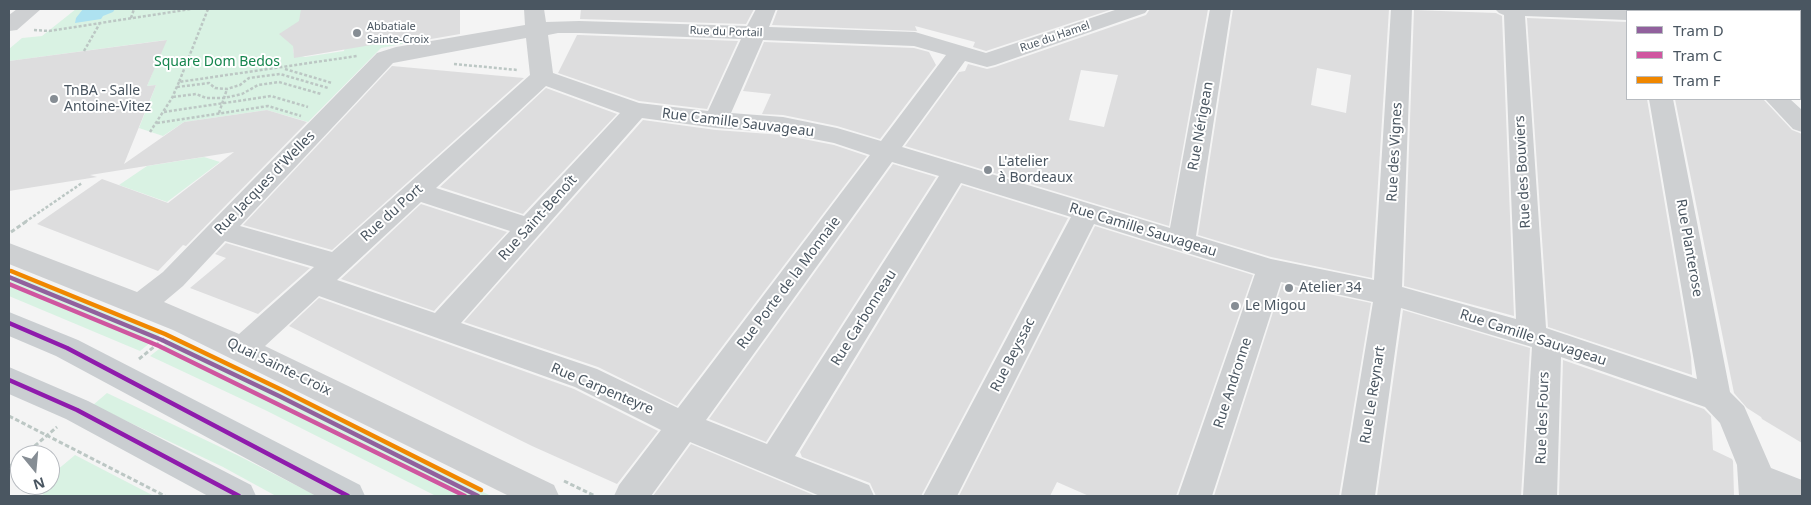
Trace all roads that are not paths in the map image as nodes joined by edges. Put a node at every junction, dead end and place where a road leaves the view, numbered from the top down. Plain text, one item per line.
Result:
1 (766, 9) edge
2 (1138, 9) edge
3 (1221, 9) edge
4 (1402, 9) edge
5 (1506, 9) edge
6 (1514, 9) edge
7 (1626, 14) edge
8 (536, 19) edge
9 (755, 33) junction
10 (385, 58) joint
11 (954, 61) junction
12 (542, 77) junction
13 (1661, 100) edge
14 (1778, 100) edge
15 (636, 110) junction
16 (716, 120) junction
17 (1802, 124) edge
18 (887, 151) junction
19 (955, 172) junction
20 (416, 191) junction
21 (1087, 213) junction
22 (530, 228) junction
23 (219, 230) junction
24 (10, 242) edge
25 (1181, 242) junction
26 (1270, 269) junction
27 (325, 273) junction
28 (1389, 294) junction
29 (141, 305) junction
30 (9, 323) edge
31 (440, 326) junction
32 (1539, 338) junction
33 (242, 348) junction
34 (9, 380) edge
35 (1725, 406) junction
36 (683, 425) junction
37 (773, 463) junction
38 (1756, 486) edge
39 (239, 496) edge
40 (348, 496) edge
41 (542, 496) edge
42 (631, 496) edge
43 (857, 496) edge
44 (940, 496) edge
45 (1195, 496) edge
46 (1358, 496) edge
47 (1540, 496) edge
48 (1802, 496) edge

1 - 9 street
2 - 11 street, Rue du Hamel
3 - 25 street, Rue Nérigean
4 - 28 street, Rue des Vignes
5 - 6 street
6 - 7 street
6 - 32 street, Rue des Bouviers
8 - 9 street, Rue du Portail
8 - 10 street, Rue du Portail
8 - 12 street
9 - 11 street, Rue du Portail
9 - 16 street
10 - 23 street, Rue Jacques d'Welles
11 - 18 street, Rue Porte de la Monnaie
12 - 15 street, Rue Camille Sauvageau
12 - 20 street, Rue du Port
13 - 35 street, Rue Planterose
14 - 17 street
15 - 16 street, Rue Camille Sauvageau
15 - 22 street, Rue Saint-Benoît
16 - 18 street, Rue Camille Sauvageau
18 - 19 street, Rue Camille Sauvageau
18 - 36 street, Rue Porte de la Monnaie
19 - 21 street, Rue Camille Sauvageau
19 - 37 street, Rue Carbonneau
20 - 22 street
20 - 27 street, Rue du Port
21 - 25 street, Rue Camille Sauvageau
21 - 44 street, Rue Beyssac
22 - 31 street, Rue Saint-Benoît
23 - 27 street, Rue Carpenteyre
23 - 29 street, Rue Jacques d'Welles
24 - 29 street, Quai Sainte-Croix
25 - 26 street, Rue Camille Sauvageau
26 - 28 street, Rue Camille Sauvageau
26 - 45 street, Rue Andronne
27 - 31 street, Rue Carpenteyre
27 - 33 street, Rue du Port
28 - 32 street, Rue Camille Sauvageau
28 - 46 street, Rue Le Reynart
29 - 33 street, Quai Sainte-Croix
30 - 40 main road
31 - 36 street, Rue Carpenteyre
32 - 35 street, Rue Camille Sauvageau
32 - 47 street, Rue des Fours
33 - 41 street, Quai Sainte-Croix
34 - 39 main road
35 - 38 street, Rue Planterose
36 - 37 street, Rue Carpenteyre
36 - 42 street, Rue Porte de la Monnaie
37 - 43 street, Rue Carpenteyre
38 - 48 street

